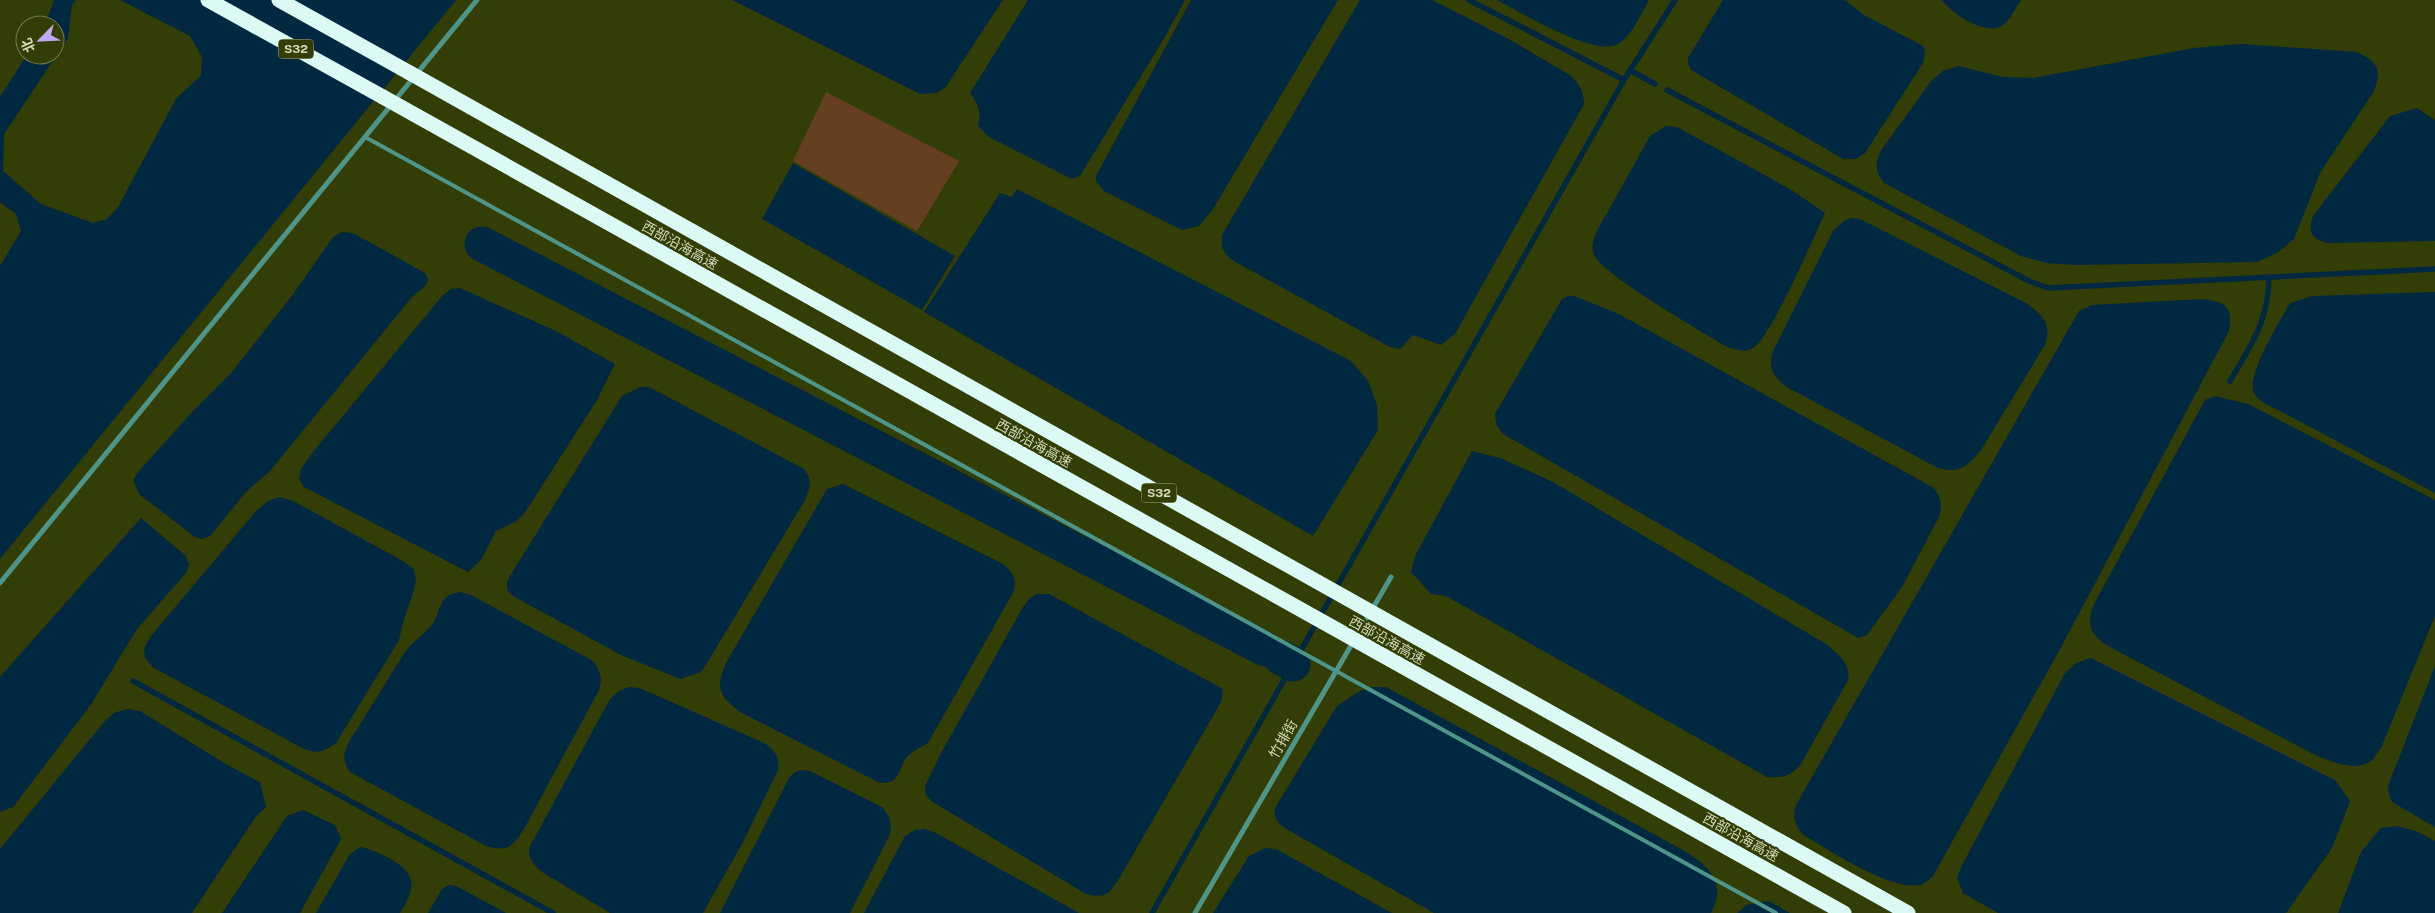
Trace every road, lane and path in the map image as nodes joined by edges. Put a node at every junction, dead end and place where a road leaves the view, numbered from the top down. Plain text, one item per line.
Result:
1 (208, 0) edge
2 (279, 0) edge
3 (477, 0) edge
4 (365, 137) junction
5 (1391, 577) dead end
6 (0, 583) edge
7 (1336, 671) junction
8 (1195, 913) edge
9 (1776, 913) edge
10 (1844, 913) edge
11 (1908, 913) edge

1 - 10 highway, 西部沿海高速 / S32, bridge
2 - 11 highway, 西部沿海高速 / S32, bridge
3 - 4 street
4 - 6 street
4 - 7 lane
5 - 7 street, 竹排街
7 - 8 street, 竹排街
7 - 9 lane

